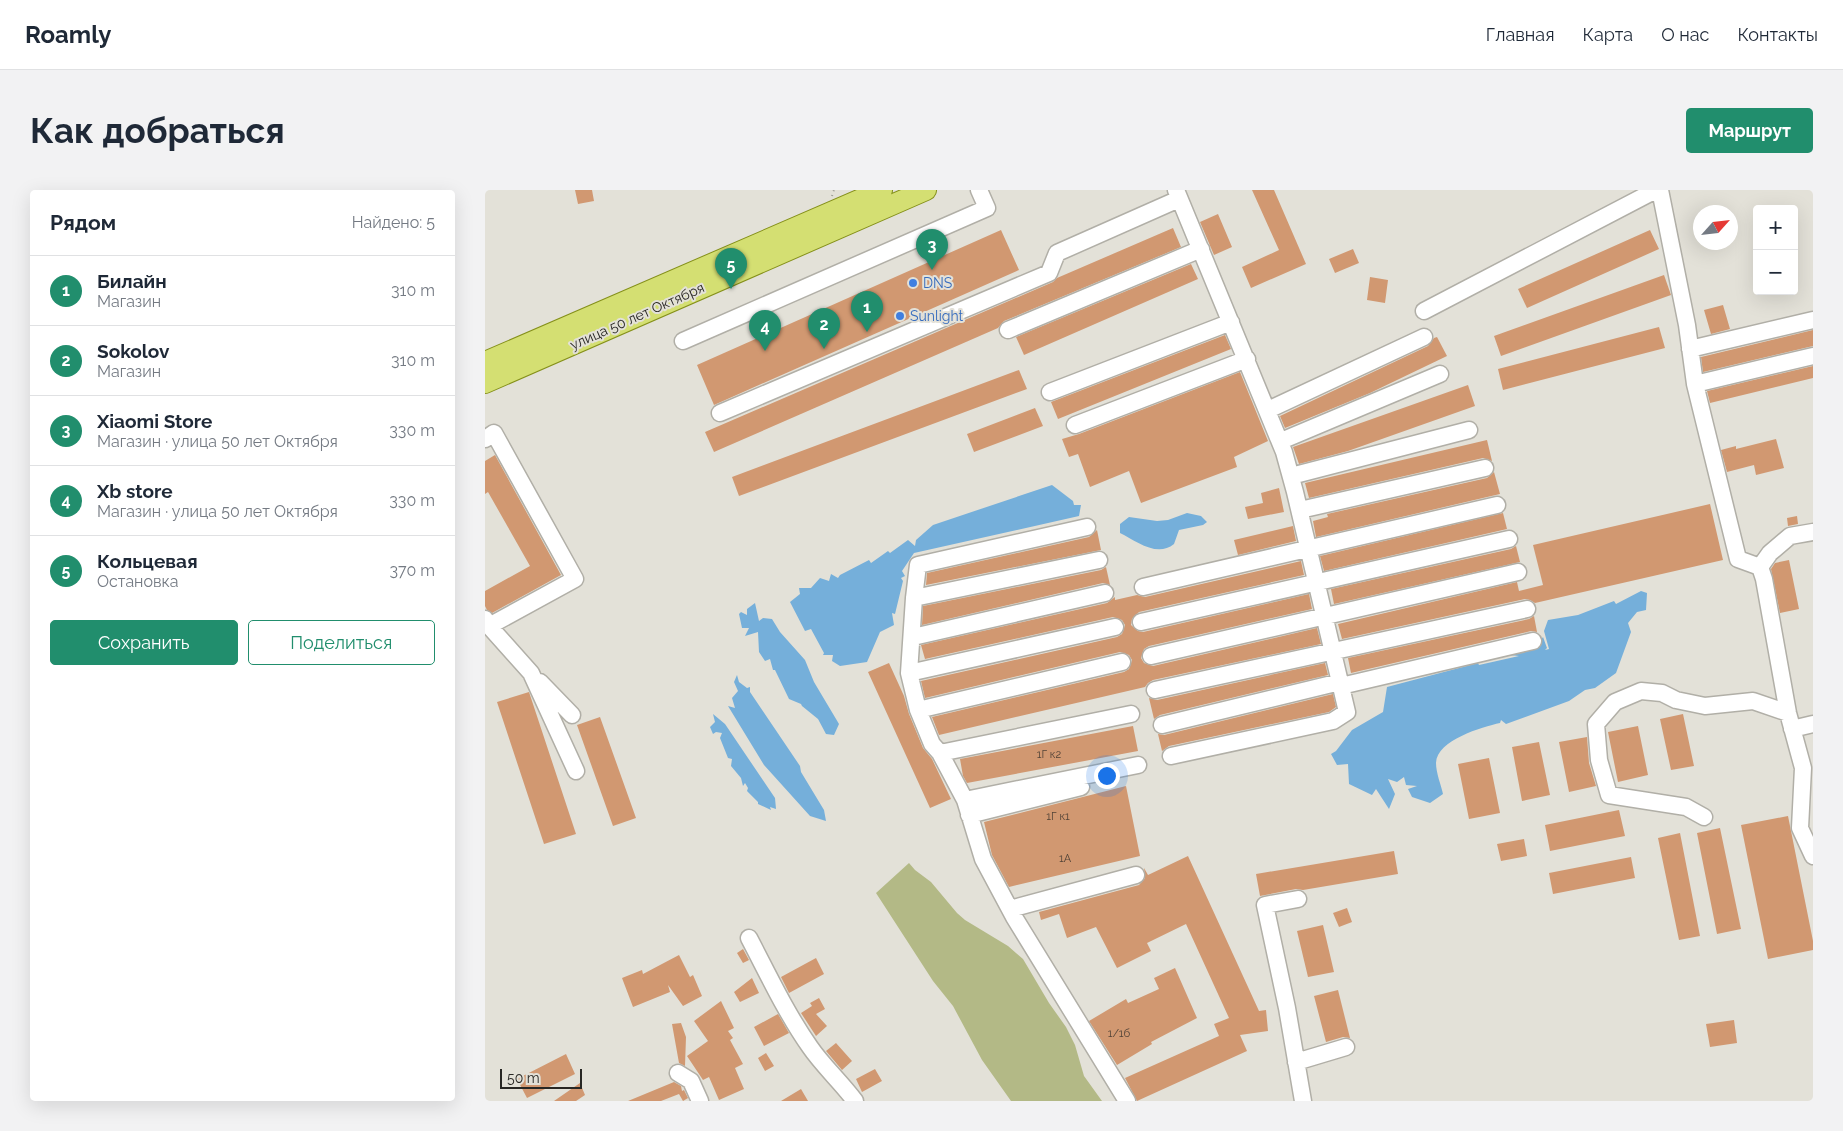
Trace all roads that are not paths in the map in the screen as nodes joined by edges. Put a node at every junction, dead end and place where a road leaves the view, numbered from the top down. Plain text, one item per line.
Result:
1 (882, 190) edge
2 (926, 190) edge
3 (979, 190) edge
4 (1658, 190) edge
5 (1178, 195) edge
6 (1201, 249) junction
7 (1425, 310) dead end
8 (1813, 320) edge
9 (1231, 322) junction
10 (1008, 330) dead end
11 (1424, 337) dead end
12 (683, 341) dead end
13 (1690, 349) junction
14 (1813, 356) edge
15 (1247, 359) junction
16 (485, 362) edge
17 (1440, 374) dead end
18 (485, 383) edge
19 (1695, 384) junction
20 (1050, 392) dead end
21 (1268, 410) junction
22 (720, 413) dead end
23 (1075, 425) dead end
24 (1469, 430) dead end
25 (485, 439) edge
26 (1281, 441) junction
27 (1485, 468) dead end
28 (1291, 476) junction
29 (1497, 504) dead end
30 (1300, 510) junction
31 (1087, 527) dead end
32 (1813, 532) edge
33 (1509, 539) dead end
34 (1309, 549) junction
35 (1099, 560) dead end
36 (1760, 567) junction
37 (1518, 572) dead end
38 (1317, 582) junction
39 (1143, 587) dead end
40 (1105, 593) dead end
41 (914, 598) junction
42 (1527, 609) dead end
43 (1324, 615) junction
44 (487, 622) edge
45 (1141, 622) dead end
46 (1115, 627) dead end
47 (913, 637) junction
48 (1533, 641) dead end
49 (1333, 650) junction
50 (1151, 656) dead end
51 (1122, 662) dead end
52 (531, 673) junction
53 (909, 673) junction
54 (1340, 684) junction
55 (1155, 690) dead end
56 (918, 710) junction
57 (1788, 712) junction
58 (1131, 714) dead end
59 (572, 715) dead end
60 (1162, 724) dead end
61 (1813, 724) edge
62 (1792, 729) junction
63 (940, 753) junction
64 (1171, 756) dead end
65 (1138, 765) dead end
66 (575, 771) dead end
67 (1119, 778) dead end
68 (967, 808) junction
69 (1704, 818) dead end
70 (1813, 856) edge
71 (1136, 875) dead end
72 (1298, 899) dead end
73 (1010, 909) junction
74 (749, 938) dead end
75 (1346, 1047) dead end
76 (1296, 1062) junction
77 (678, 1073) dead end
78 (700, 1101) edge
79 (855, 1101) edge
80 (1127, 1101) edge
81 (1303, 1101) edge

1 - 16 main road, улица 50 лет Октября
2 - 18 main road, улица 50 лет Октября
3 - 12 lane
4 - 7 lane
4 - 13 lane
5 - 6 lane
5 - 22 lane
6 - 9 lane
6 - 10 lane
8 - 13 lane
9 - 15 lane
9 - 20 lane
11 - 21 lane
13 - 19 lane
14 - 19 lane
15 - 21 lane
15 - 23 lane
17 - 26 lane
19 - 36 lane
21 - 26 lane
24 - 28 lane
25 - 44 lane
26 - 28 lane
27 - 30 lane
28 - 30 lane
29 - 34 lane
30 - 34 lane
31 - 41 lane
32 - 36 lane
33 - 38 lane
34 - 38 lane
34 - 39 lane
35 - 41 lane
36 - 57 lane
37 - 43 lane
38 - 43 lane
38 - 45 lane
40 - 47 lane
41 - 47 lane
42 - 49 lane
43 - 49 lane
43 - 50 lane
44 - 52 lane
46 - 53 lane
47 - 53 lane
48 - 54 lane
49 - 54 lane
49 - 55 lane
51 - 56 lane
52 - 59 lane
52 - 66 lane
53 - 56 lane
54 - 60 lane
54 - 64 lane
56 - 63 lane
57 - 62 lane
57 - 69 lane
58 - 63 lane
61 - 62 lane
62 - 70 lane
63 - 68 lane
65 - 68 lane
67 - 68 lane
68 - 73 lane
71 - 73 lane
72 - 76 lane
73 - 80 lane
74 - 79 lane
75 - 76 lane
76 - 81 lane
77 - 78 lane

